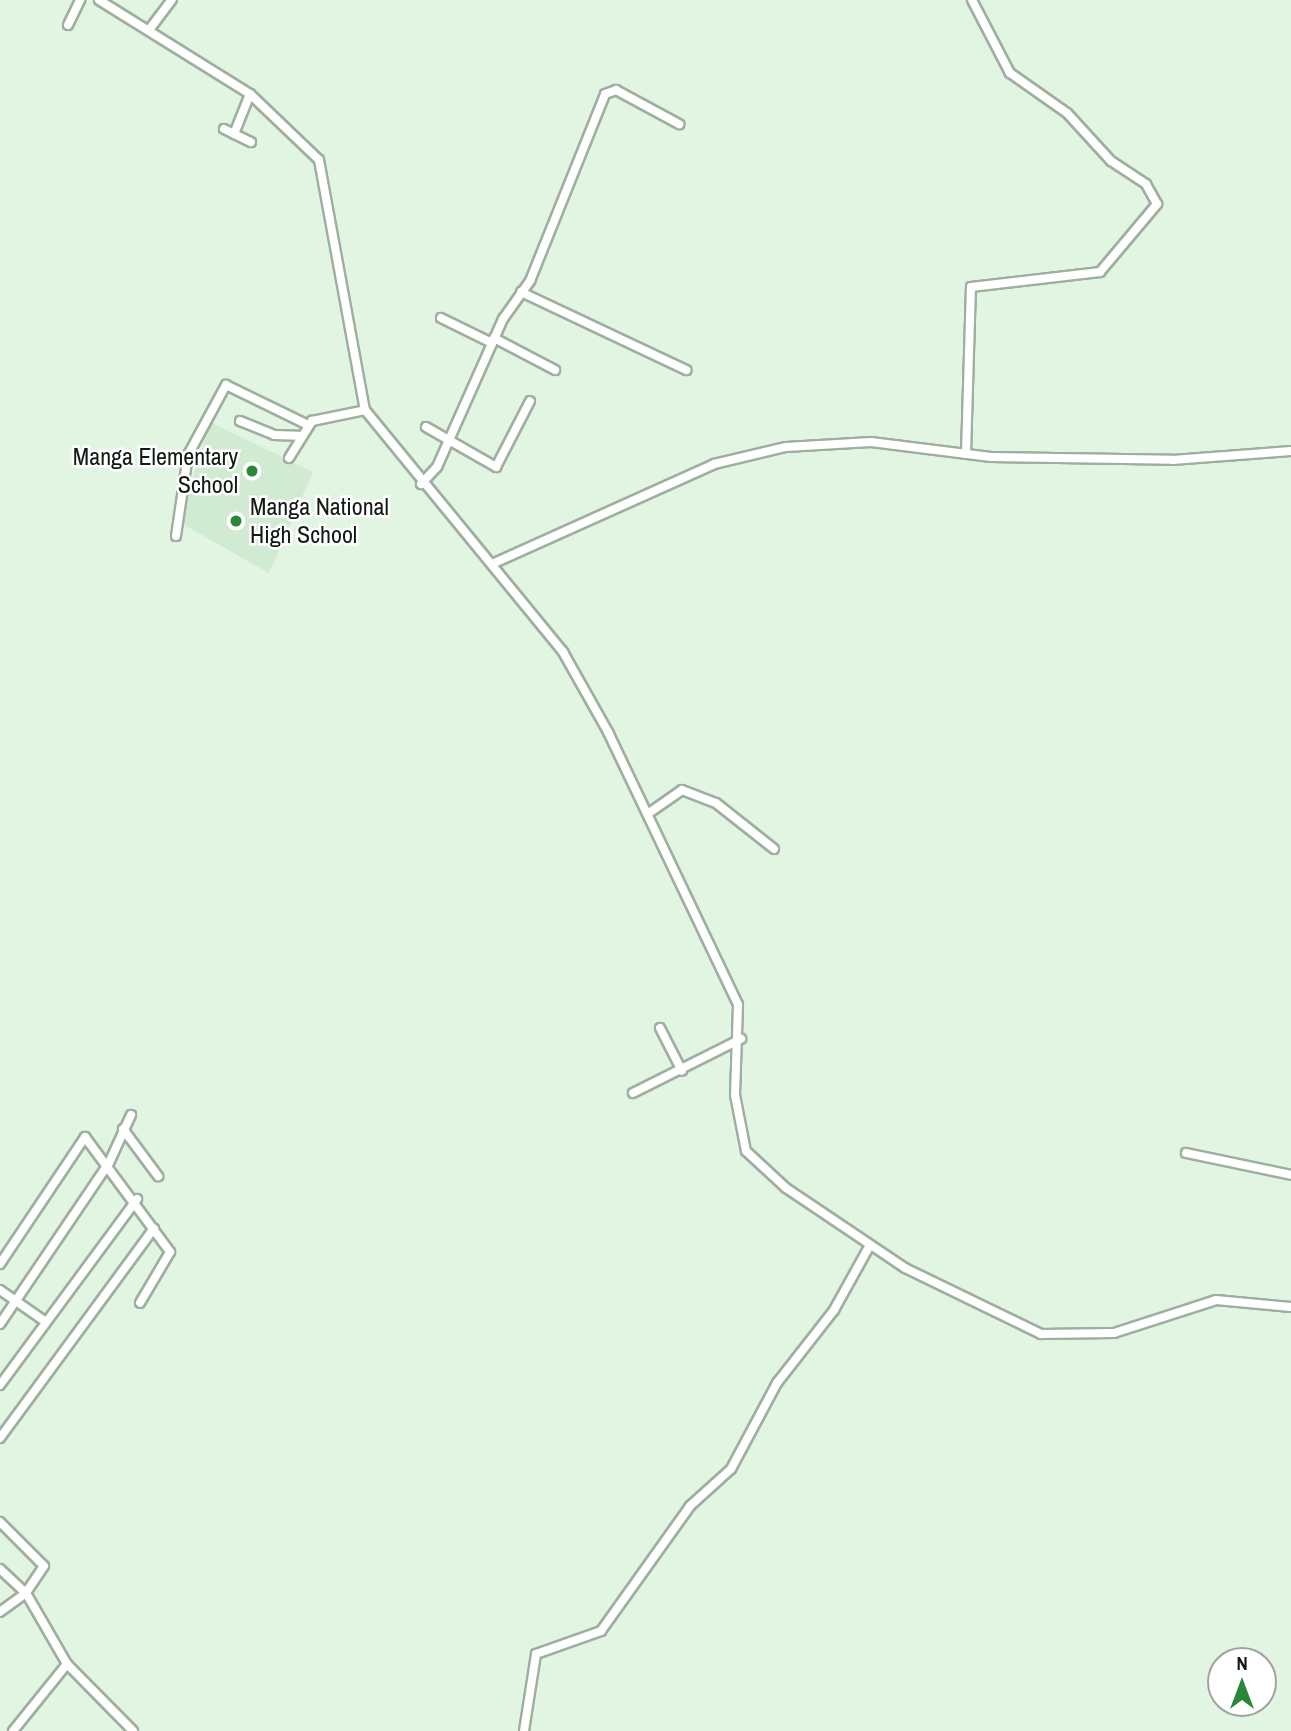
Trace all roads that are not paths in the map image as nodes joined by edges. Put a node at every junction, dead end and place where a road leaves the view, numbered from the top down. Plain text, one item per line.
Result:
1 (80, 0) edge
2 (99, 0) edge
3 (172, 0) edge
4 (971, 0) edge
5 (68, 25) dead end
6 (149, 30) junction
7 (250, 94) junction
8 (679, 124) dead end
9 (224, 129) dead end
10 (234, 134) junction
11 (251, 142) dead end
12 (521, 292) junction
13 (441, 318) dead end
14 (493, 341) junction
15 (555, 370) dead end
16 (687, 370) dead end
17 (530, 401) dead end
18 (365, 410) junction
19 (240, 421) dead end
20 (308, 425) junction
21 (426, 427) dead end
22 (299, 436) junction
23 (447, 442) junction
24 (1291, 451) edge
25 (966, 454) junction
26 (289, 458) dead end
27 (421, 484) junction
28 (176, 536) dead end
29 (492, 564) junction
30 (649, 813) junction
31 (774, 849) dead end
32 (660, 1028) dead end
33 (741, 1039) junction
34 (682, 1071) junction
35 (633, 1093) dead end
36 (131, 1115) dead end
37 (123, 1129) junction
38 (1186, 1153) dead end
39 (110, 1163) junction
40 (1291, 1175) edge
41 (158, 1176) dead end
42 (137, 1199) junction
43 (154, 1228) junction
44 (870, 1245) junction
45 (0, 1264) edge
46 (0, 1290) edge
47 (141, 1303) dead end
48 (16, 1304) junction
49 (1291, 1306) edge
50 (46, 1322) junction
51 (0, 1324) edge
52 (0, 1385) edge
53 (0, 1438) edge
54 (0, 1522) edge
55 (0, 1569) edge
56 (26, 1593) junction
57 (0, 1612) edge
58 (67, 1664) junction
59 (13, 1731) edge
60 (133, 1731) edge
61 (524, 1731) edge

1 - 5 street
2 - 6 street
3 - 6 street
4 - 25 street
6 - 7 street
7 - 10 street
7 - 18 street
8 - 12 street
9 - 10 street
10 - 11 street
12 - 14 street
12 - 16 street
13 - 14 street
14 - 15 street
14 - 23 street
17 - 23 street
18 - 20 street
18 - 27 street
19 - 22 street
20 - 22 street
20 - 28 street
21 - 23 street
22 - 26 street
23 - 27 street
24 - 25 street
25 - 29 street
27 - 29 street
29 - 30 street
30 - 31 street
30 - 33 street
32 - 34 street
33 - 34 street
33 - 44 street
34 - 35 street
36 - 37 street
37 - 39 street
37 - 41 street
38 - 40 street
39 - 42 street
39 - 45 street
39 - 48 street
42 - 43 street
42 - 50 street
43 - 47 street
43 - 53 street
44 - 49 street
44 - 61 street
46 - 48 street
48 - 50 street
48 - 51 street
50 - 52 street
54 - 56 street
55 - 56 street
56 - 57 street
56 - 58 street
58 - 59 street
58 - 60 street

